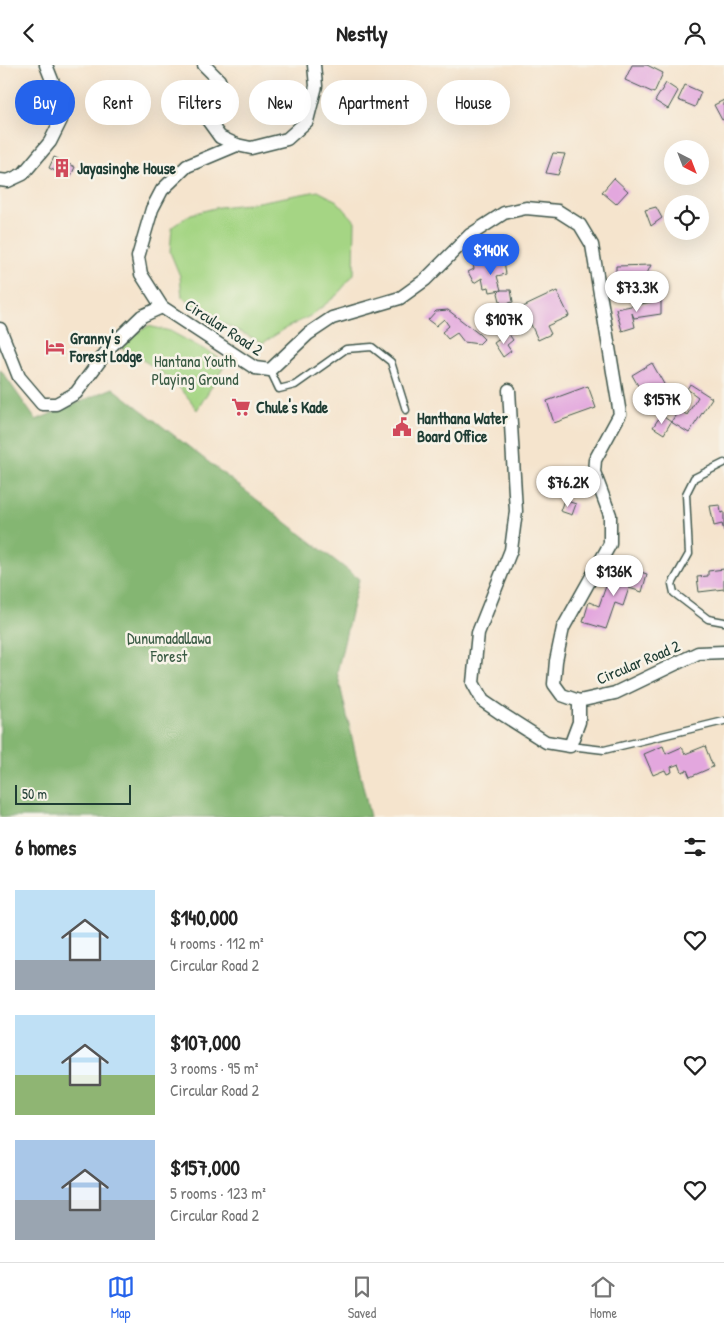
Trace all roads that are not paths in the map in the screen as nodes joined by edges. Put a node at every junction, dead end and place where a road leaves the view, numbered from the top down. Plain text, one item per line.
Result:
1 (46, 65) edge
2 (204, 65) edge
3 (314, 65) edge
4 (237, 145) junction
5 (0, 180) edge
6 (162, 307) junction
7 (0, 329) edge
8 (270, 370) junction
9 (509, 390) dead end
10 (406, 410) dead end
11 (724, 463) edge
12 (724, 622) edge
13 (724, 652) edge
14 (578, 701) junction
15 (724, 721) edge
16 (570, 745) junction

1 - 5 street
2 - 4 street
3 - 4 street, Circular Road 2
4 - 6 street, Circular Road 2
6 - 7 street
6 - 8 street, Circular Road 2
8 - 10 lane
8 - 14 street, Circular Road 2
9 - 16 street
11 - 12 lane
13 - 14 street, Circular Road 2
14 - 16 street
15 - 16 lane

